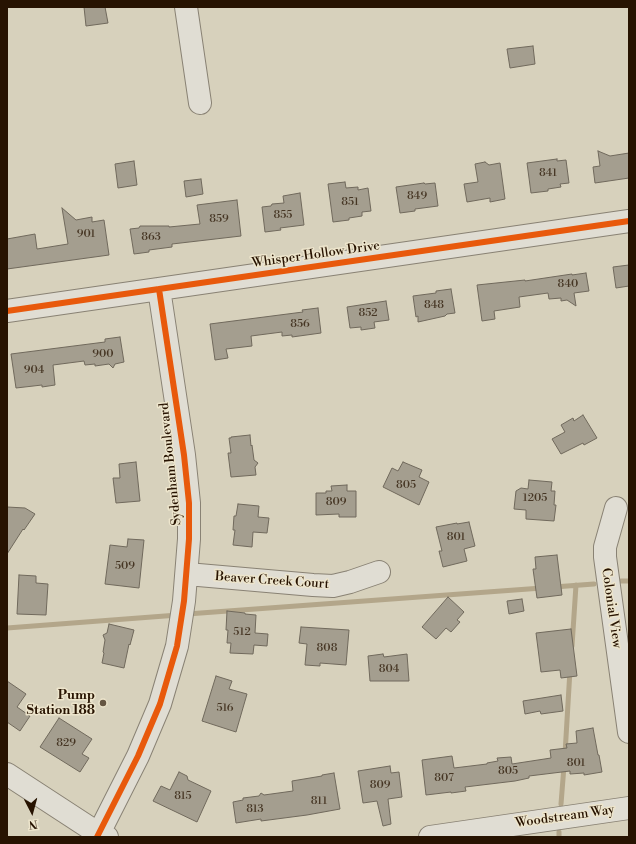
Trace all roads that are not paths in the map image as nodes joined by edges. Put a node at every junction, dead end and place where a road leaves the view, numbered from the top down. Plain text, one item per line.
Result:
1 (186, 7) edge
2 (200, 103) dead end
3 (629, 221) edge
4 (159, 289) junction
5 (7, 311) edge
6 (616, 508) dead end
7 (379, 572) dead end
8 (187, 574) junction
9 (629, 732) edge
10 (7, 774) edge
11 (629, 808) edge
12 (101, 836) edge
13 (430, 837) edge

1 - 2 street
3 - 4 street, Whisper Hollow Drive
4 - 5 street, Whisper Hollow Drive
4 - 8 street, Sydenham Boulevard
6 - 9 street, Colonial View
7 - 8 street, Beaver Creek Court
8 - 12 street, Sydenham Boulevard
10 - 12 street
11 - 13 street, Woodstream Way

